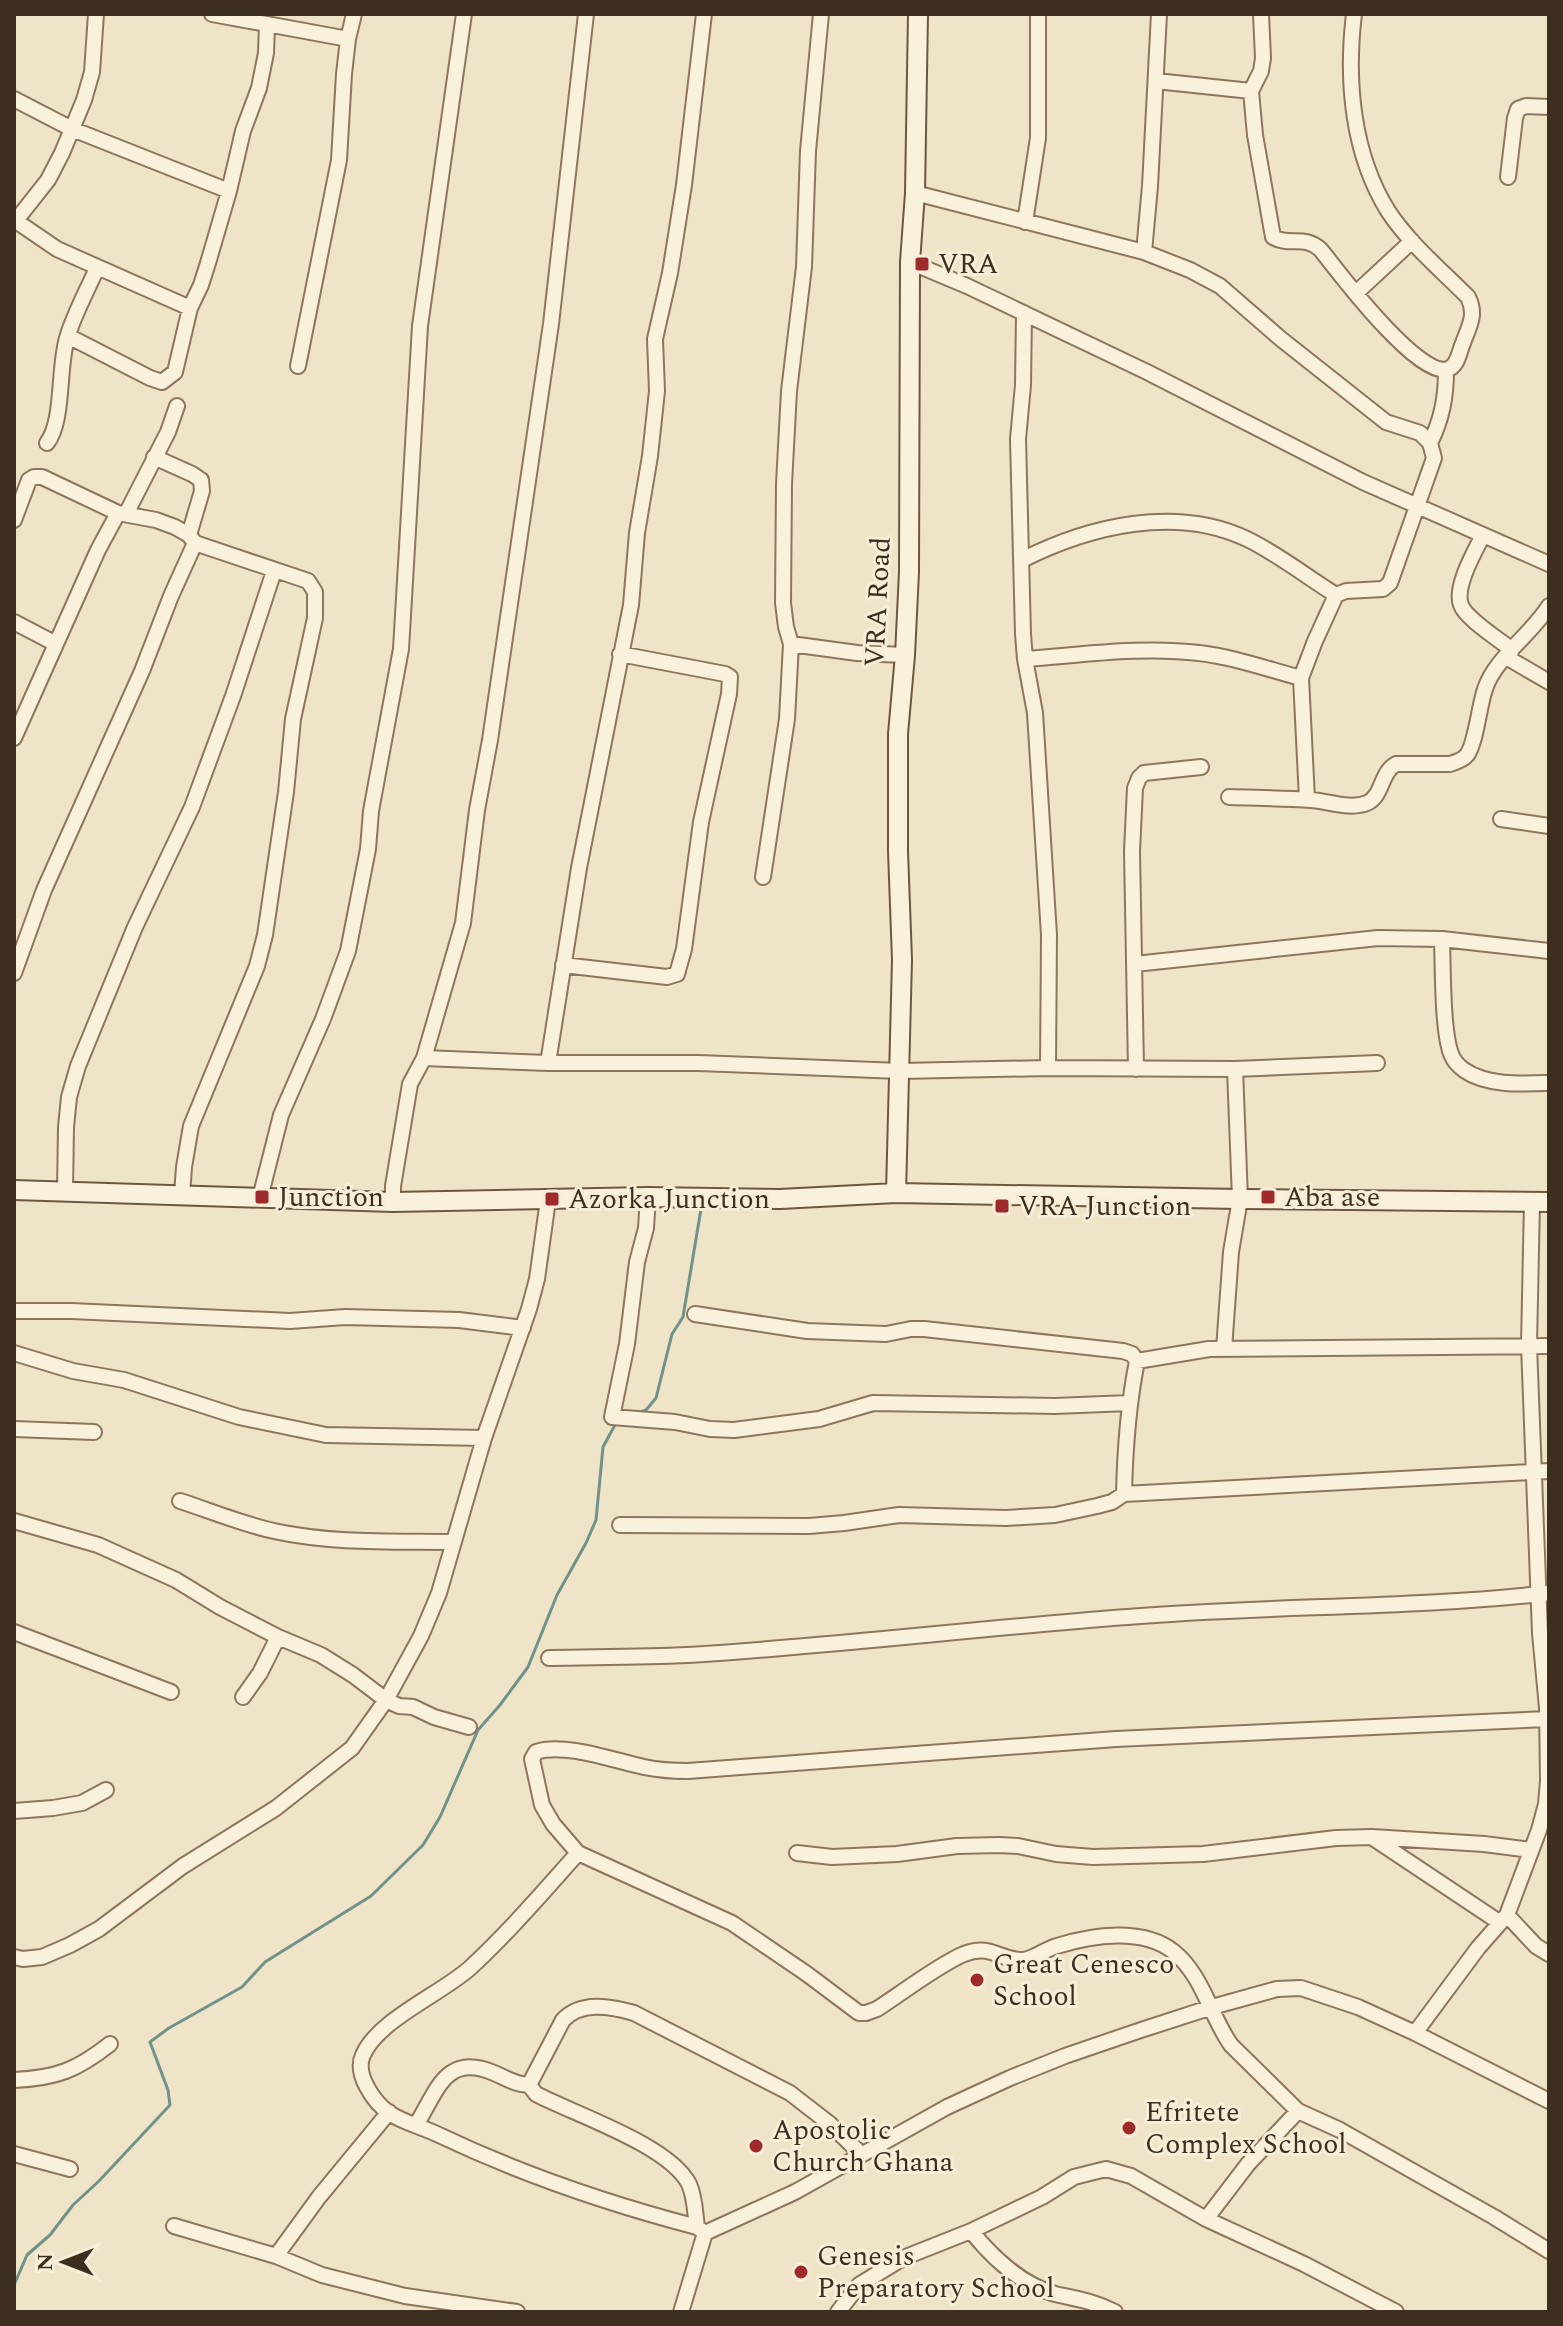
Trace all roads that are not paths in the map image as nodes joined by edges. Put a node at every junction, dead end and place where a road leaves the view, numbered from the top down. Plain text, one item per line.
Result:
1 (96, 14) edge
2 (212, 14) edge
3 (354, 14) edge
4 (464, 14) edge
5 (586, 14) edge
6 (704, 14) edge
7 (821, 14) edge
8 (918, 14) edge
9 (1038, 14) edge
10 (1159, 14) edge
11 (1261, 14) edge
12 (1354, 14) edge
13 (267, 25) junction
14 (348, 39) junction
15 (1156, 81) junction
16 (1251, 91) junction
17 (14, 99) edge
18 (1549, 107) edge
19 (72, 129) junction
20 (1508, 177) dead end
21 (229, 191) junction
22 (915, 193) junction
23 (15, 222) edge
24 (1025, 222) junction
25 (1412, 241) junction
26 (1144, 252) junction
27 (910, 262) junction
28 (97, 268) junction
29 (1356, 293) junction
30 (190, 308) junction
31 (1024, 313) junction
32 (68, 336) junction
33 (298, 366) dead end
34 (1446, 370) junction
35 (177, 406) dead end
36 (47, 443) dead end
37 (1430, 443) junction
38 (154, 457) junction
39 (1417, 506) junction
40 (122, 514) junction
41 (14, 520) edge
42 (1483, 535) junction
43 (192, 539) junction
44 (1022, 560) junction
45 (1549, 564) edge
46 (274, 571) junction
47 (1336, 595) junction
48 (1549, 606) edge
49 (14, 622) edge
50 (56, 644) junction
51 (791, 644) junction
52 (620, 654) junction
53 (1509, 654) junction
54 (905, 655) junction
55 (1025, 659) junction
56 (1301, 678) junction
57 (1549, 682) edge
58 (14, 738) edge
59 (1201, 767) dead end
60 (1229, 797) dead end
61 (1307, 799) junction
62 (1501, 819) dead end
63 (1549, 826) edge
64 (763, 877) dead end
65 (1442, 939) junction
66 (1549, 951) edge
67 (1135, 964) junction
68 (563, 965) junction
69 (14, 973) edge
70 (424, 1058) junction
71 (548, 1063) junction
72 (1377, 1063) dead end
73 (1048, 1068) junction
74 (1136, 1069) junction
75 (1235, 1069) junction
76 (900, 1071) junction
77 (1549, 1083) edge
78 (14, 1190) edge
79 (65, 1192) junction
80 (896, 1193) junction
81 (182, 1195) junction
82 (648, 1197) junction
83 (260, 1198) junction
84 (1240, 1199) junction
85 (548, 1200) junction
86 (393, 1202) junction
87 (1540, 1202) edge
88 (14, 1311) edge
89 (695, 1314) dead end
90 (523, 1328) junction
91 (1529, 1345) junction
92 (1549, 1346) edge
93 (1224, 1349) junction
94 (14, 1353) edge
95 (1137, 1361) junction
96 (1129, 1403) junction
97 (14, 1429) edge
98 (94, 1432) dead end
99 (484, 1438) junction
100 (1549, 1471) edge
101 (1533, 1472) junction
102 (1124, 1494) junction
103 (180, 1501) dead end
104 (14, 1521) edge
105 (620, 1525) dead end
106 (454, 1542) junction
107 (1544, 1594) edge
108 (14, 1632) edge
109 (278, 1637) junction
110 (549, 1658) dead end
111 (171, 1692) dead end
112 (243, 1697) dead end
113 (386, 1700) junction
114 (1547, 1712) edge
115 (469, 1727) dead end
116 (106, 1790) dead end
117 (14, 1811) edge
118 (1544, 1830) edge
119 (1372, 1837) junction
120 (1531, 1850) junction
121 (578, 1853) junction
122 (797, 1853) dead end
123 (1503, 1919) junction
124 (1549, 1954) edge
125 (14, 1957) edge
126 (1212, 2007) junction
127 (1415, 2033) junction
128 (110, 2044) dead end
129 (14, 2080) edge
130 (529, 2085) junction
131 (1549, 2101) edge
132 (1298, 2111) junction
133 (389, 2112) junction
134 (416, 2125) junction
135 (14, 2154) edge
136 (861, 2154) junction
137 (70, 2169) dead end
138 (1206, 2219) junction
139 (174, 2226) dead end
140 (701, 2230) junction
141 (971, 2231) junction
142 (1549, 2251) edge
143 (276, 2256) junction
144 (517, 2312) edge
145 (681, 2312) edge
146 (838, 2312) edge
147 (1115, 2312) edge
148 (1396, 2312) edge

1 - 19 street
2 - 13 street
3 - 14 street
4 - 83 street
5 - 70 street
6 - 52 street
7 - 51 street
8 - 22 street, VRA Road
9 - 24 street
10 - 15 street
11 - 16 street
12 - 25 street
13 - 14 street
13 - 21 street
14 - 33 street
15 - 16 street
15 - 26 street
16 - 29 street
17 - 19 street
18 - 20 street
19 - 21 street
19 - 23 street
21 - 30 street
22 - 24 street
22 - 27 street, VRA Road
23 - 28 street
24 - 26 street
25 - 29 street
25 - 34 street
26 - 37 street
27 - 31 street
27 - 54 street, VRA Road
28 - 30 street
28 - 32 street
29 - 34 street
30 - 32 street
31 - 39 street
31 - 44 street
32 - 36 street
34 - 37 street
35 - 38 street
37 - 39 street
38 - 40 street
38 - 43 street
39 - 42 street
39 - 47 street
40 - 41 street
40 - 43 street
40 - 50 street
42 - 45 street
42 - 53 street
43 - 46 street
43 - 69 street
44 - 47 street
44 - 55 street
46 - 79 street
46 - 81 street
47 - 56 street
48 - 53 street
49 - 50 street
50 - 58 street
51 - 54 street
51 - 64 street
52 - 68 street
52 - 68 street
53 - 57 street
53 - 61 street
54 - 76 street, VRA Road
55 - 56 street
55 - 73 street
56 - 61 street
59 - 67 street
60 - 61 street
62 - 63 street
65 - 66 street
65 - 67 street
65 - 77 street
67 - 74 street
68 - 71 street
70 - 71 street
70 - 86 street
71 - 76 street
72 - 75 street
73 - 74 street
73 - 76 street
74 - 75 street
75 - 84 street
76 - 80 street, VRA Road
78 - 79 street
79 - 81 street
80 - 82 street
80 - 84 street
81 - 83 street
82 - 85 street
82 - 96 street
83 - 86 street
84 - 87 street
84 - 93 street
85 - 86 street
85 - 90 street
87 - 91 street
88 - 90 street
89 - 95 street
90 - 99 street
91 - 92 street
91 - 93 street
91 - 101 street
93 - 95 street
94 - 99 street
95 - 96 street
96 - 102 street
97 - 98 street
99 - 106 street
100 - 101 street
101 - 102 street
101 - 107 street
102 - 105 street
103 - 106 street
104 - 109 street
106 - 113 street
107 - 110 street
107 - 114 street
108 - 111 street
109 - 112 street
109 - 113 street
113 - 115 street
113 - 125 street
114 - 118 street
114 - 121 street
116 - 117 street
118 - 120 street
119 - 120 street
119 - 122 street
119 - 123 street
120 - 123 street
121 - 126 street
121 - 133 street
123 - 124 street
123 - 127 street
126 - 127 street
126 - 132 street
126 - 136 street
127 - 131 street
128 - 129 street
130 - 134 street
130 - 136 street
130 - 140 street
132 - 138 street
132 - 142 street
133 - 134 street
133 - 143 street
134 - 140 street
135 - 137 street
136 - 140 street
138 - 141 street
138 - 148 street
139 - 143 street
140 - 145 street
141 - 146 street
141 - 147 street
143 - 144 street

